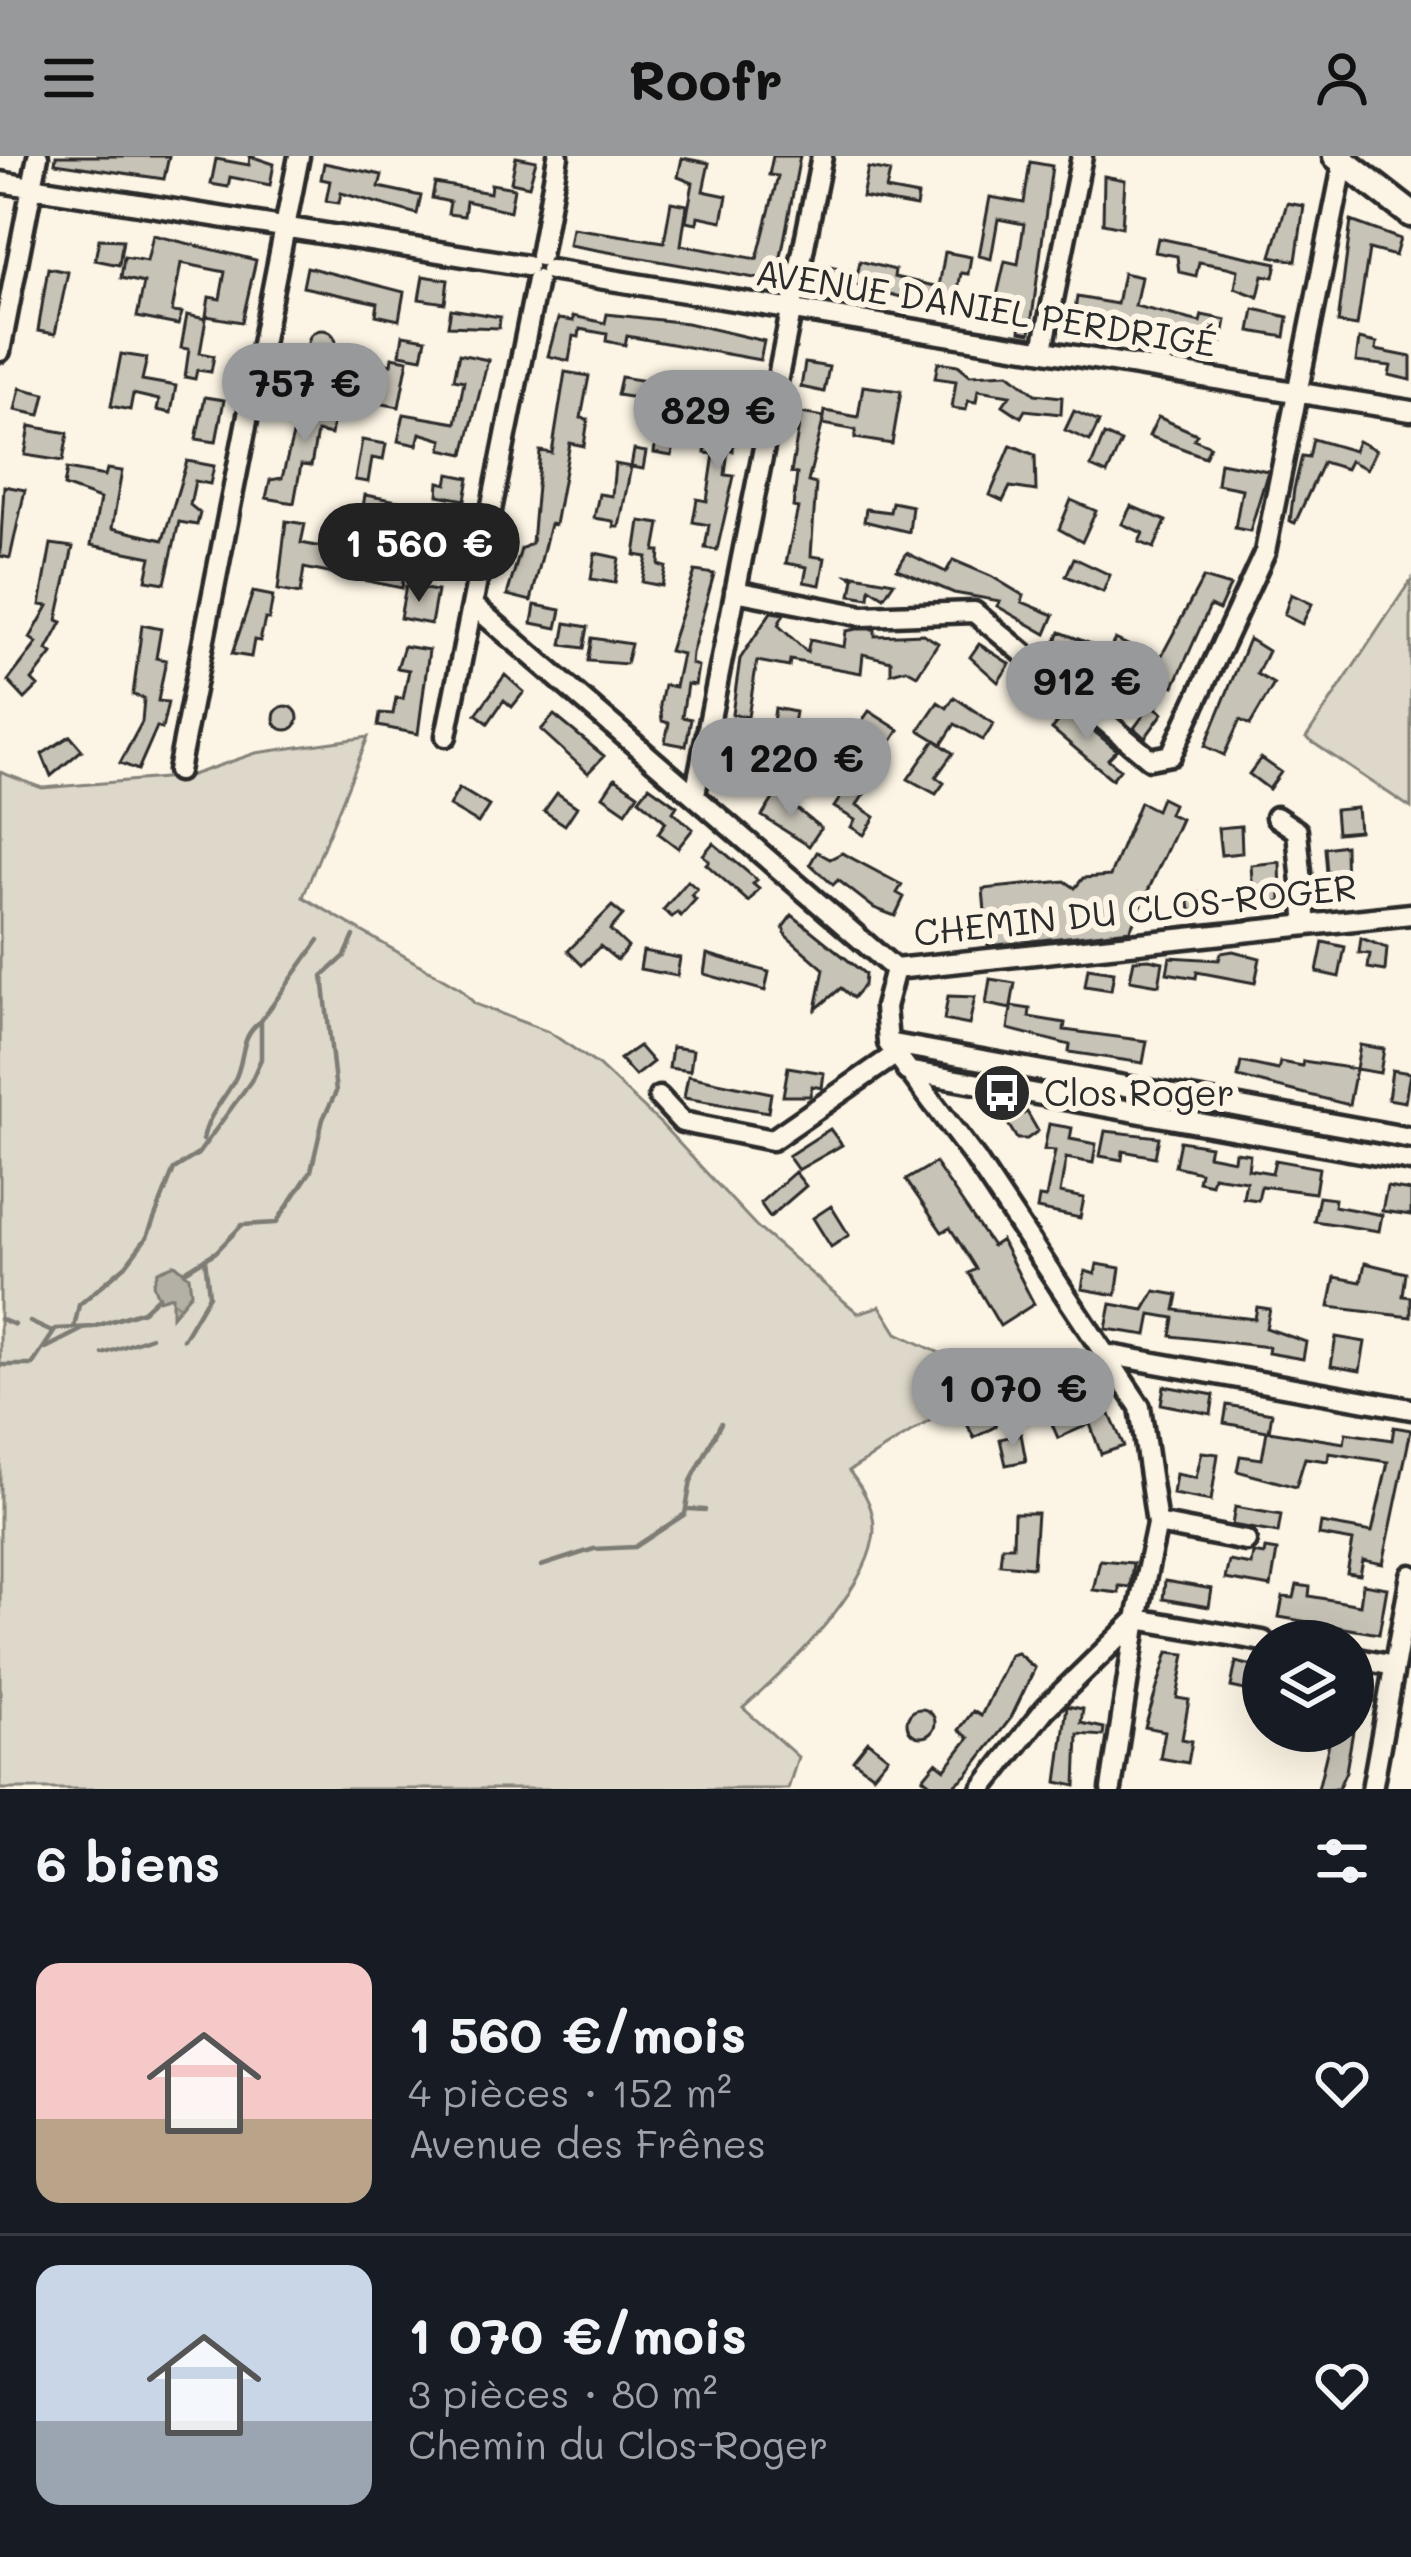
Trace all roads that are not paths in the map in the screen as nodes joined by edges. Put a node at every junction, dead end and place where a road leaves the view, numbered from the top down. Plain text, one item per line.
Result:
1 (38, 156) edge
2 (299, 156) edge
3 (558, 156) edge
4 (822, 156) edge
5 (1082, 156) edge
6 (1342, 158) edge
7 (0, 182) edge
8 (32, 187) junction
9 (1411, 214) edge
10 (285, 227) junction
11 (539, 268) junction
12 (791, 311) junction
13 (1043, 349) junction
14 (0, 351) edge
15 (1295, 392) junction
16 (1411, 411) edge
17 (735, 591) junction
18 (472, 605) junction
19 (446, 736) dead end
20 (178, 771) dead end
21 (695, 794) junction
22 (1276, 817) dead end
23 (1411, 914) edge
24 (1306, 925) junction
25 (895, 969) junction
26 (897, 1056) junction
27 (659, 1097) dead end
28 (1411, 1138) edge
29 (1411, 1161) edge
30 (1105, 1354) junction
31 (1411, 1409) edge
32 (1157, 1525) junction
33 (1246, 1541) dead end
34 (1411, 1575) edge
35 (1137, 1619) junction
36 (1242, 1637) edge
37 (1374, 1662) edge
38 (1394, 1666) junction
39 (982, 1789) edge
40 (1111, 1789) edge
41 (1372, 1789) edge

1 - 8 street
2 - 10 street
3 - 11 street
4 - 12 street
5 - 13 street
6 - 9 street
6 - 15 street
7 - 8 street, AVENUE DANIEL PERDRIGÉ
8 - 10 street, AVENUE DANIEL PERDRIGÉ
8 - 14 street
10 - 11 street, AVENUE DANIEL PERDRIGÉ
10 - 20 street
11 - 12 street, AVENUE DANIEL PERDRIGÉ
11 - 18 street
12 - 13 street, AVENUE DANIEL PERDRIGÉ
12 - 17 street
13 - 15 street, AVENUE DANIEL PERDRIGÉ
15 - 16 street, AVENUE DANIEL PERDRIGÉ
15 - 17 street
17 - 21 street
18 - 19 street
18 - 21 street
21 - 25 street
22 - 24 street
23 - 24 street, CHEMIN DU CLOS-ROGER
24 - 25 street, CHEMIN DU CLOS-ROGER
25 - 26 street, CHEMIN DU CLOS-ROGER
26 - 27 street
26 - 28 street
26 - 29 street
26 - 30 street
30 - 31 street
30 - 32 street
32 - 33 street
32 - 35 street
34 - 38 street
35 - 36 street
35 - 39 street
35 - 40 street
37 - 38 street
38 - 41 street

